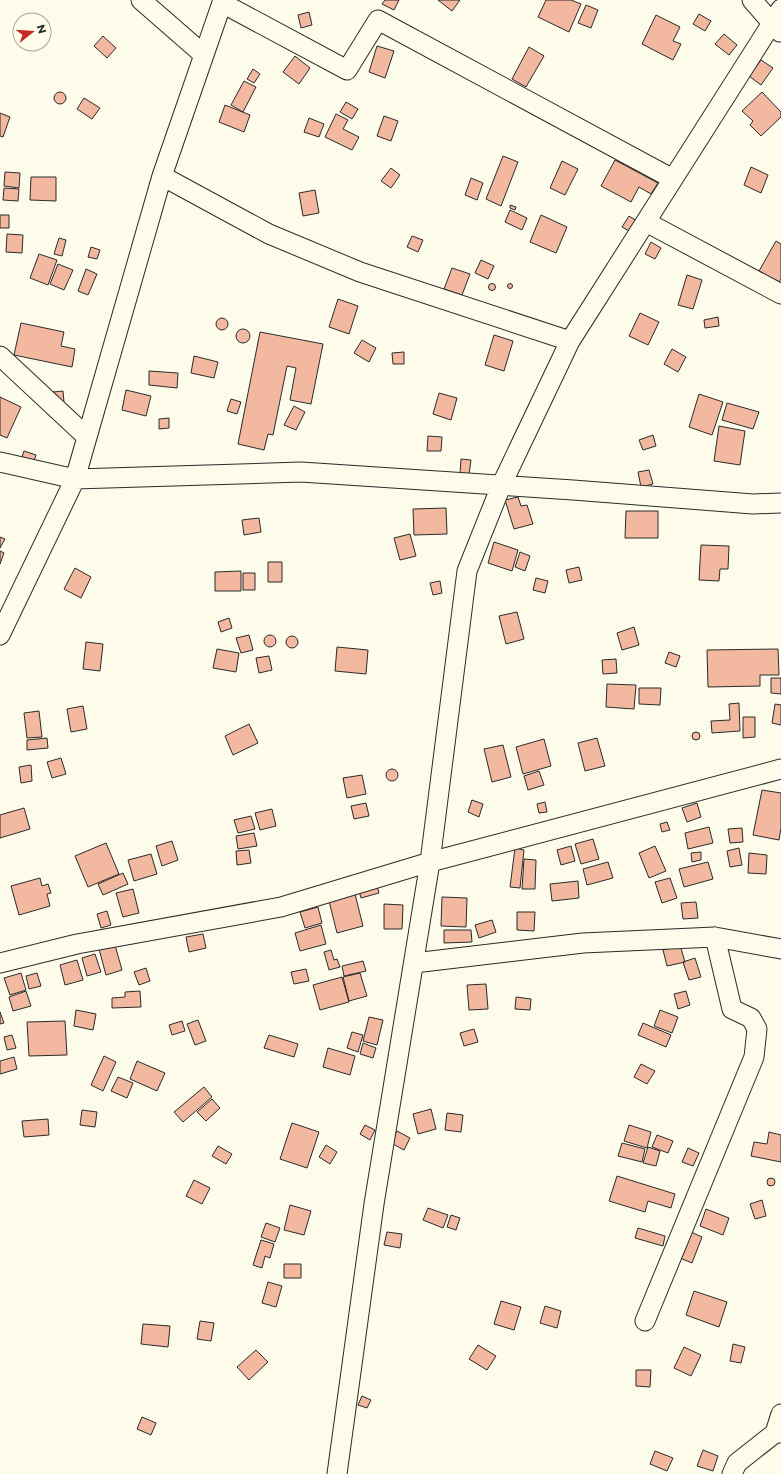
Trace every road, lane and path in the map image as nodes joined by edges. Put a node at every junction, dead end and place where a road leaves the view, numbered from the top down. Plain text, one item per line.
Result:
1 (141, 0) edge
2 (752, 0) edge
3 (223, 1) edge
4 (778, 22) edge
5 (204, 55) junction
6 (162, 176) junction
7 (673, 179) junction
8 (646, 222) junction
9 (781, 294) edge
10 (570, 341) junction
11 (0, 356) edge
12 (87, 437) junction
13 (0, 462) edge
14 (75, 479) junction
15 (501, 486) junction
16 (781, 503) edge
17 (0, 635) edge
18 (781, 769) edge
19 (430, 862) junction
20 (715, 937) junction
21 (781, 948) edge
22 (0, 963) edge
23 (414, 963) junction
24 (644, 1321) dead end
25 (781, 1414) edge
26 (778, 1433) edge
27 (338, 1474) edge
28 (732, 1474) edge

1 - 5 street
2 - 4 street
3 - 5 street
3 - 7 street
4 - 7 street
5 - 6 street
6 - 10 street
6 - 12 street
7 - 8 street
8 - 9 street
8 - 10 street
10 - 15 street
11 - 12 street
12 - 14 street
13 - 14 street
14 - 15 street
14 - 17 street
15 - 16 street
15 - 19 street
18 - 19 street
19 - 22 street
19 - 23 street
20 - 21 street
20 - 23 street
20 - 24 street
23 - 27 street
25 - 26 street
26 - 28 street

